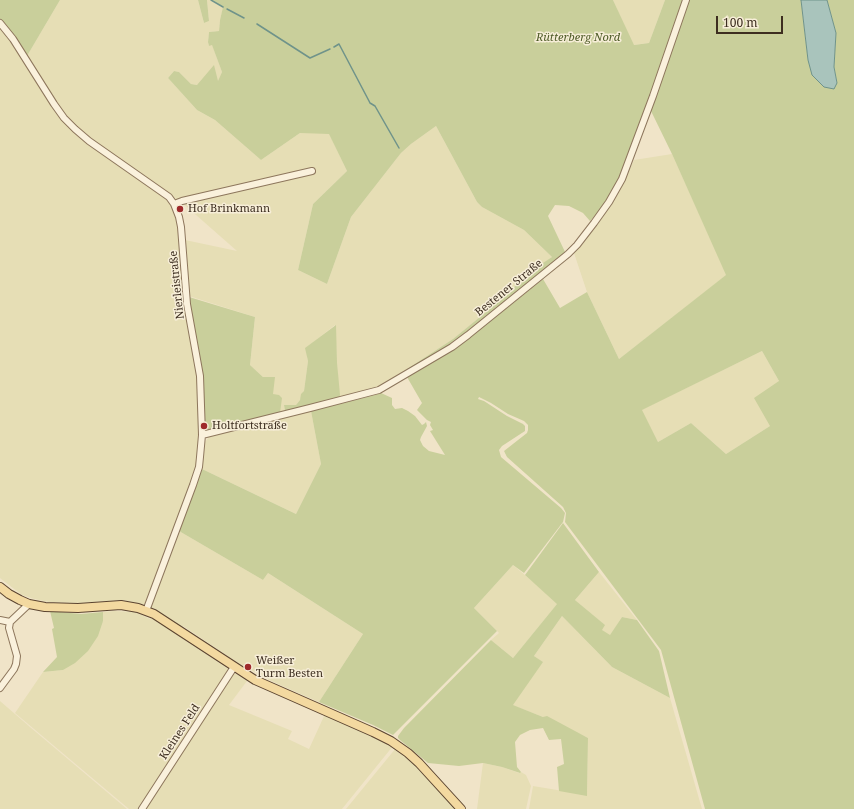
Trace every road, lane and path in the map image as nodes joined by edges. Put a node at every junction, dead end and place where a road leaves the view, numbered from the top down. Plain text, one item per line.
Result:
1 (686, 0) edge
2 (0, 23) edge
3 (312, 172) dead end
4 (174, 204) junction
5 (202, 435) junction
6 (0, 587) edge
7 (29, 604) junction
8 (146, 611) junction
9 (0, 620) edge
10 (10, 622) junction
11 (234, 667) junction
12 (0, 688) edge
13 (142, 809) edge
14 (461, 809) edge

1 - 5 street, Bestener Straße
2 - 4 street, Nierleistraße
3 - 4 street
4 - 5 street, Nierleistraße
5 - 8 street, Nierleistraße
6 - 7 main road
7 - 8 main road
7 - 10 street
8 - 11 main road
9 - 10 street
10 - 12 street
11 - 13 street, Kleines Feld
11 - 14 main road

